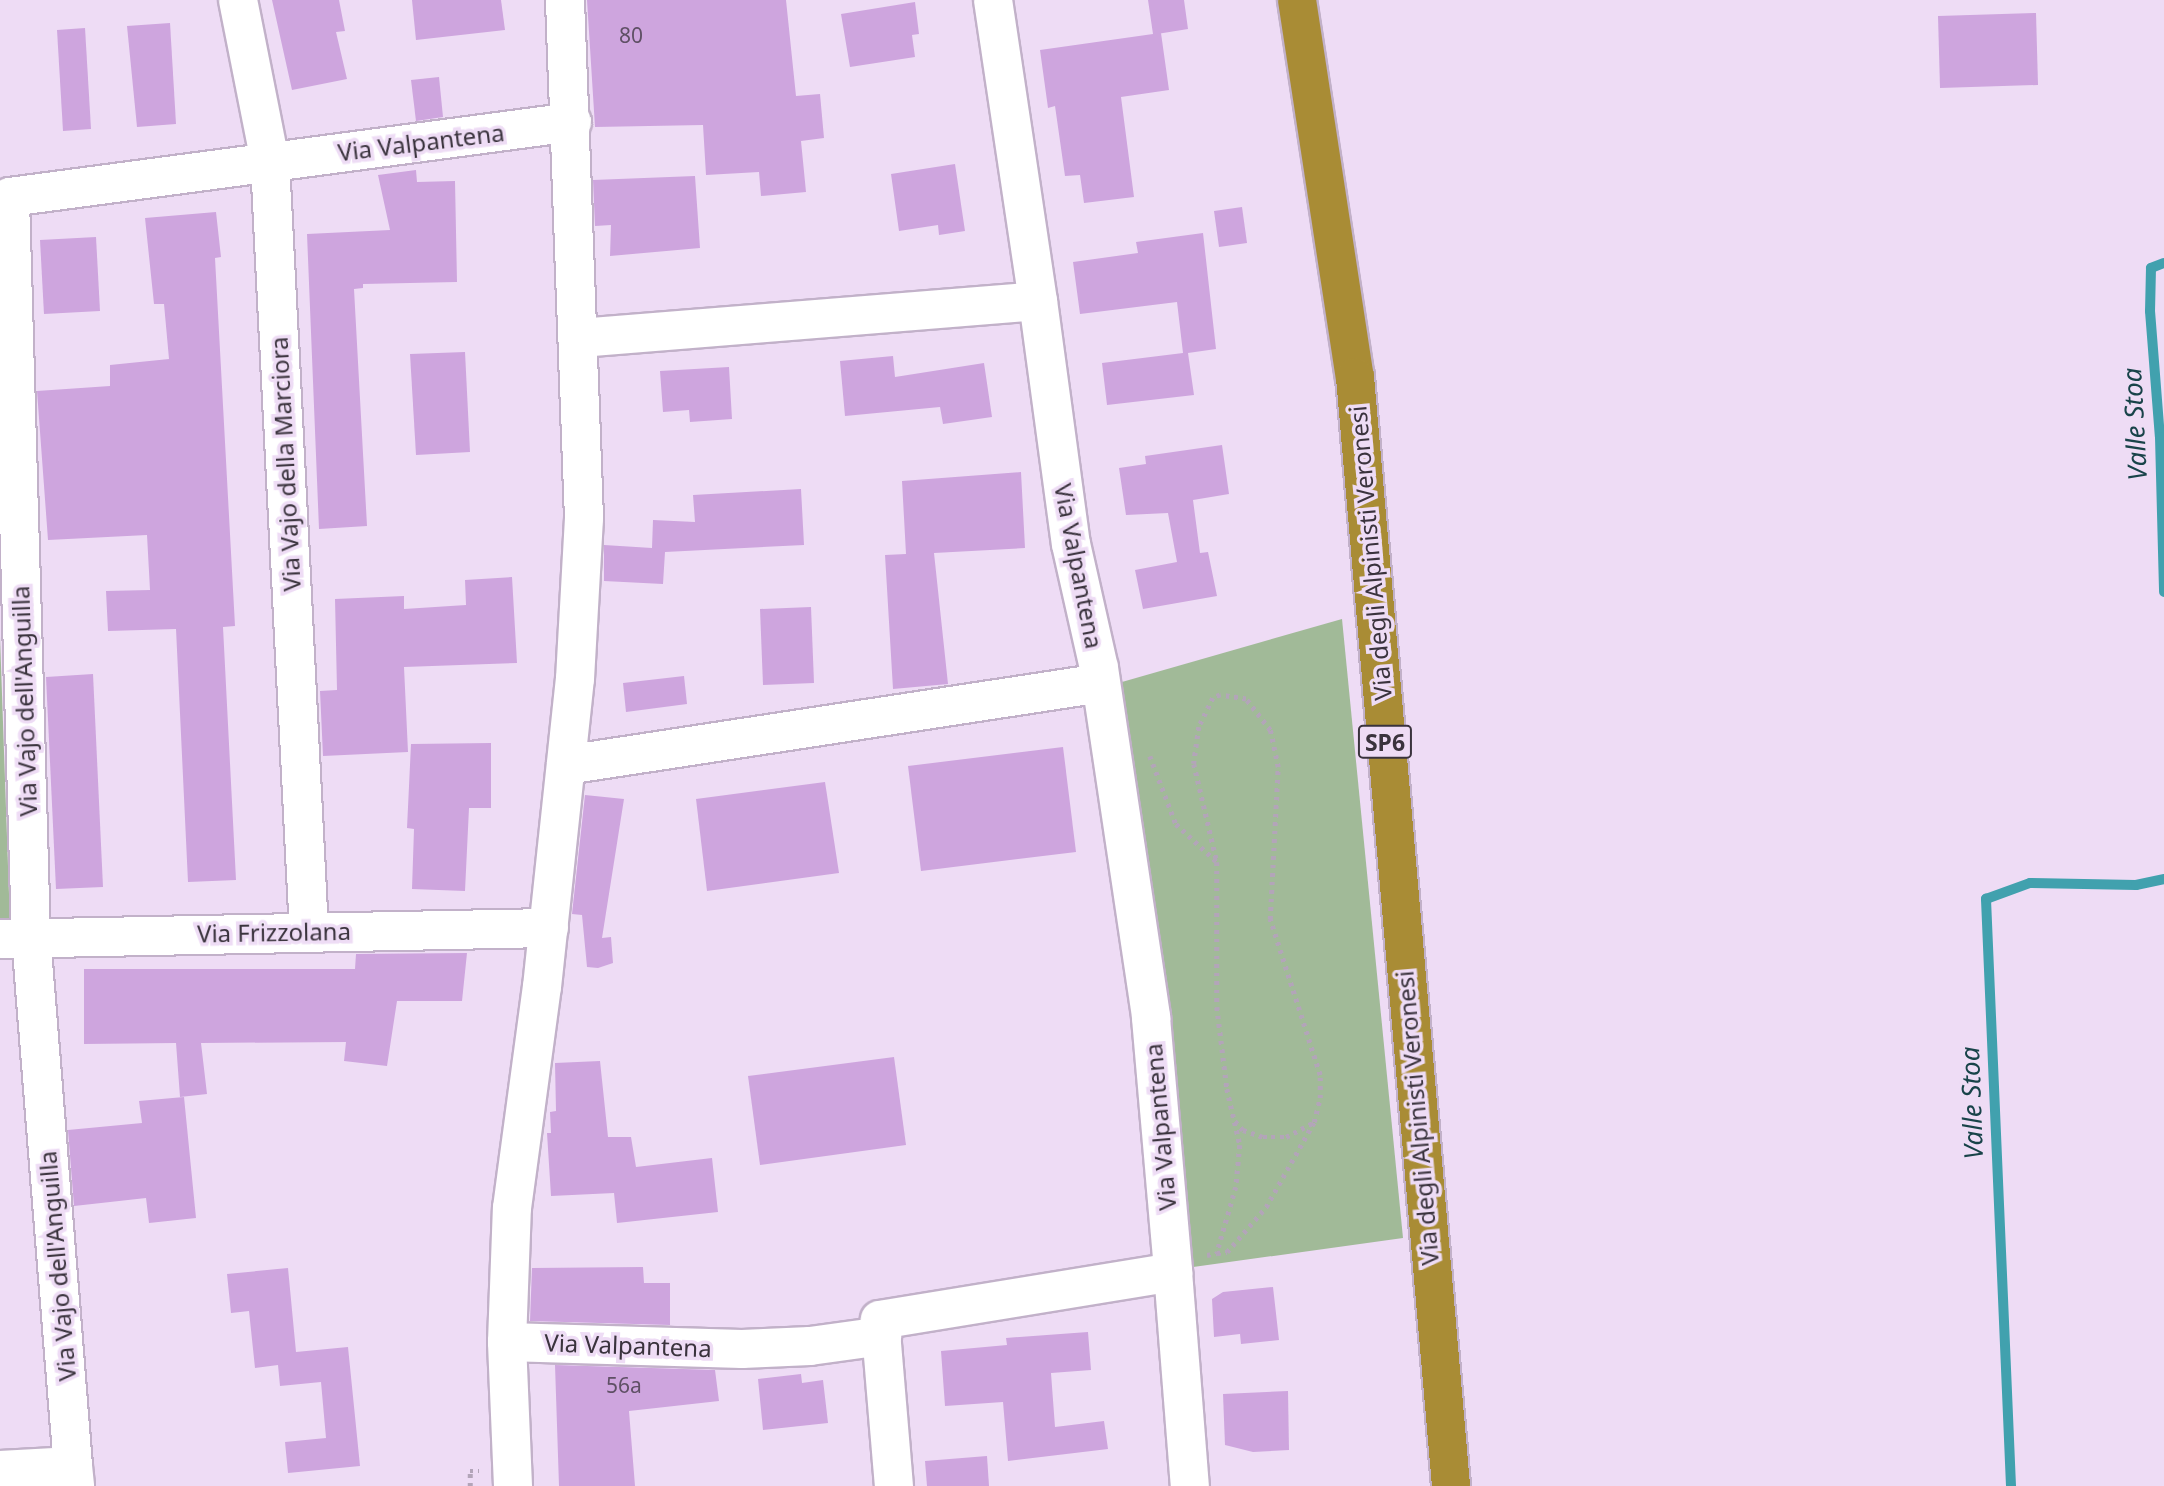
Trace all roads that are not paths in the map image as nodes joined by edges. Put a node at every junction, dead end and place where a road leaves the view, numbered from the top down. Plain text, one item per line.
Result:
1 (238, 0) edge
2 (565, 0) edge
3 (993, 0) edge
4 (1297, 0) edge
5 (572, 122) junction
6 (270, 162) junction
7 (1038, 301) junction
8 (580, 338) junction
9 (1101, 683) junction
10 (566, 765) junction
11 (549, 928) junction
12 (309, 931) junction
13 (16, 938) edge
14 (1172, 1265) junction
15 (882, 1336) junction
16 (507, 1342) junction
17 (0, 1470) edge
18 (74, 1476) edge
19 (513, 1486) edge
20 (894, 1486) edge
21 (1190, 1486) edge
22 (1451, 1486) edge

1 - 6 street, Via Vajo della Marciora
2 - 5 street, Via Valpantena
3 - 7 street, Via Valpantena
4 - 22 highway, Via degli Alpinisti Veronesi / SP6
5 - 6 street, Via Valpantena
5 - 8 street, Via Valpantena
6 - 12 street, Via Vajo della Marciora
6 - 13 street, Via Vajo dell'Anguilla
7 - 8 street
7 - 9 street, Via Valpantena
8 - 10 street, Via Valpantena
9 - 10 street
9 - 14 street, Via Valpantena
10 - 11 street, Via Valpantena
11 - 12 street, Via Frizzolana
11 - 16 street, Via Valpantena
12 - 13 street, Via Frizzolana
13 - 18 street, Via Vajo dell'Anguilla
14 - 15 street
14 - 21 street, Via Valpantena
15 - 16 street, Via Valpantena
15 - 20 street
16 - 19 street, Via Valpantena
17 - 18 street, Via Vajo dell'Anguilla

